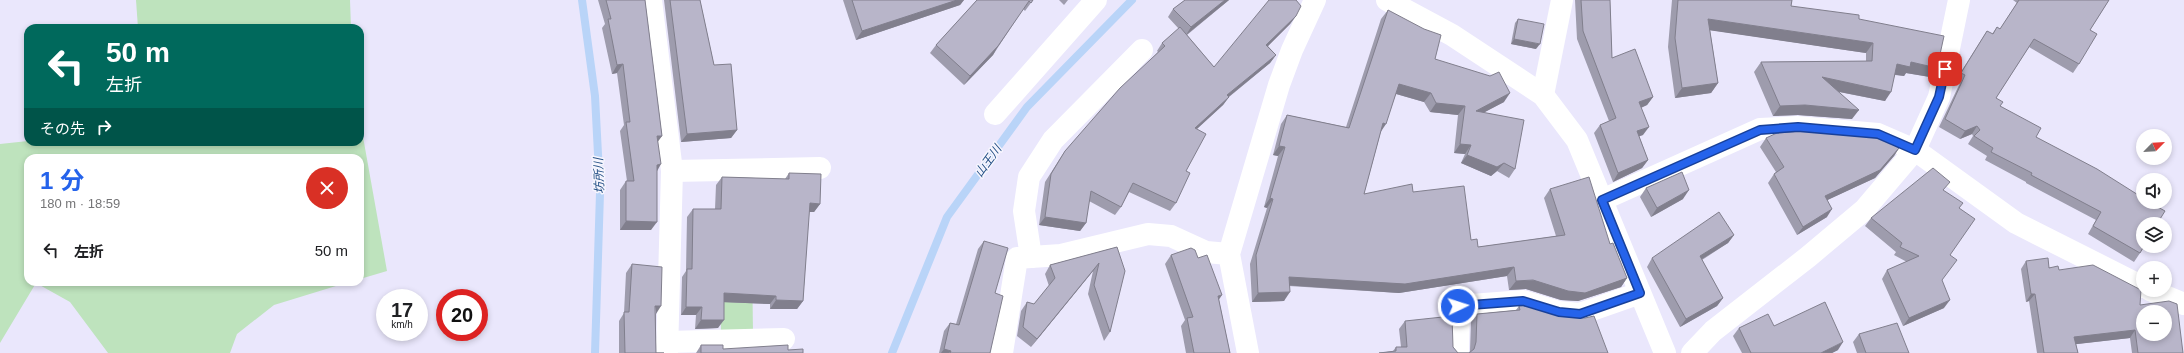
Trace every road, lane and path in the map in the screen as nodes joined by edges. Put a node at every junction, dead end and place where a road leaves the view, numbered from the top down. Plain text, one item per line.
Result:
1 (651, 0) edge
2 (1096, 0) edge
3 (1314, 0) edge
4 (1387, 0) edge
5 (1562, 0) edge
6 (1959, 0) edge
7 (1142, 50) dead end
8 (1543, 95) junction
9 (995, 114) dead end
10 (1915, 150) junction
11 (820, 168) dead end
12 (672, 171) junction
13 (1602, 200) junction
14 (1229, 254) junction
15 (1031, 257) junction
16 (2136, 283) edge
17 (1640, 293) junction
18 (2167, 297) edge
19 (2184, 304) edge
20 (784, 339) dead end
21 (667, 347) edge
22 (1458, 350) edge
23 (1002, 353) edge
24 (1248, 353) edge
25 (1665, 353) edge
26 (1692, 353) edge

1 - 12 street
2 - 9 street
3 - 14 street
4 - 8 street
5 - 8 street
6 - 10 street
7 - 15 street
8 - 13 street
10 - 13 street
10 - 16 street
10 - 26 street
11 - 12 street
12 - 21 street
13 - 17 street
14 - 15 street
14 - 24 street
15 - 23 street
17 - 22 street
17 - 25 street
18 - 19 street
20 - 21 street

